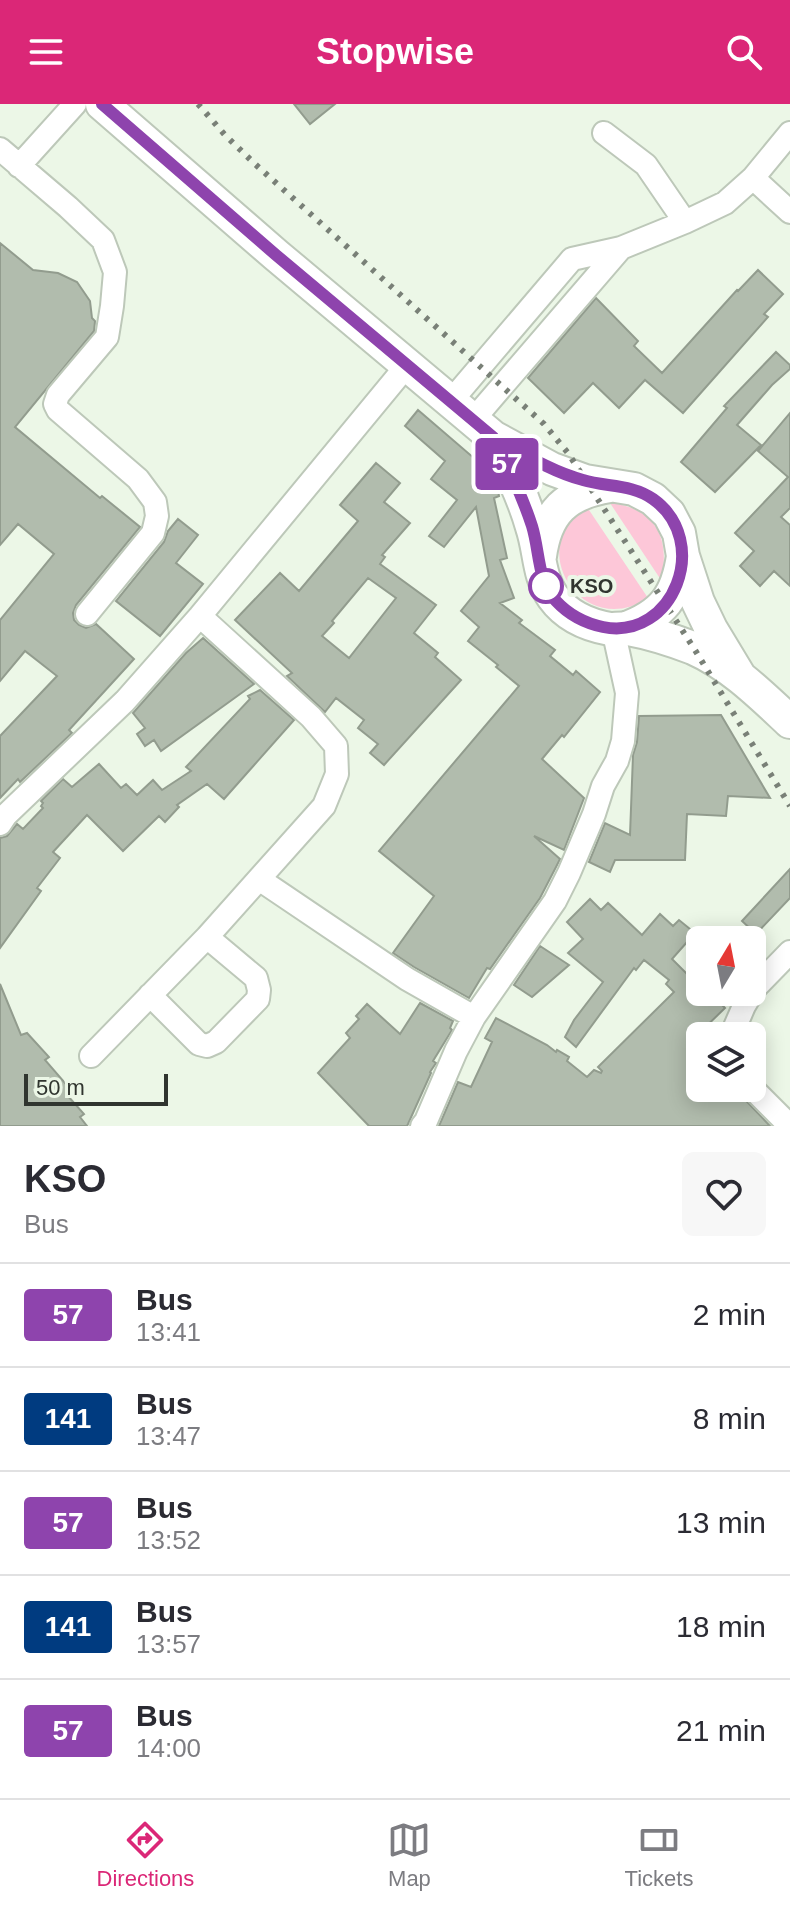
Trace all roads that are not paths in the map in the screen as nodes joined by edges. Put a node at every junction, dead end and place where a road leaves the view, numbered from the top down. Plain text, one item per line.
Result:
1 (75, 104) edge
2 (102, 104) edge
3 (604, 133) dead end
4 (790, 133) edge
5 (0, 149) edge
6 (19, 166) junction
7 (753, 178) junction
8 (790, 212) edge
9 (685, 222) junction
10 (408, 364) junction
11 (472, 419) junction
12 (612, 485) junction
13 (683, 556) junction
14 (540, 559) junction
15 (87, 614) dead end
16 (200, 616) junction
17 (618, 629) junction
18 (740, 677) junction
19 (790, 722) edge
20 (0, 824) edge
21 (259, 879) junction
22 (207, 937) junction
23 (790, 952) edge
24 (150, 995) junction
25 (474, 1017) junction
26 (737, 1022) edge
27 (91, 1056) dead end
28 (766, 1102) edge
29 (422, 1126) edge
30 (790, 1126) edge

1 - 6 street
2 - 10 highway
3 - 9 street
4 - 7 street
5 - 6 street
6 - 15 street
7 - 8 street
7 - 9 street
9 - 11 street
10 - 11 highway
10 - 16 street
11 - 12 highway
11 - 14 highway
12 - 13 highway
12 - 14 highway
13 - 17 highway
13 - 18 highway
14 - 17 highway
16 - 20 street
16 - 21 street
17 - 18 highway
17 - 25 street
18 - 19 highway
21 - 22 street
21 - 25 street
22 - 24 street
22 - 24 street
23 - 26 street
24 - 27 street
25 - 29 street
28 - 30 street

